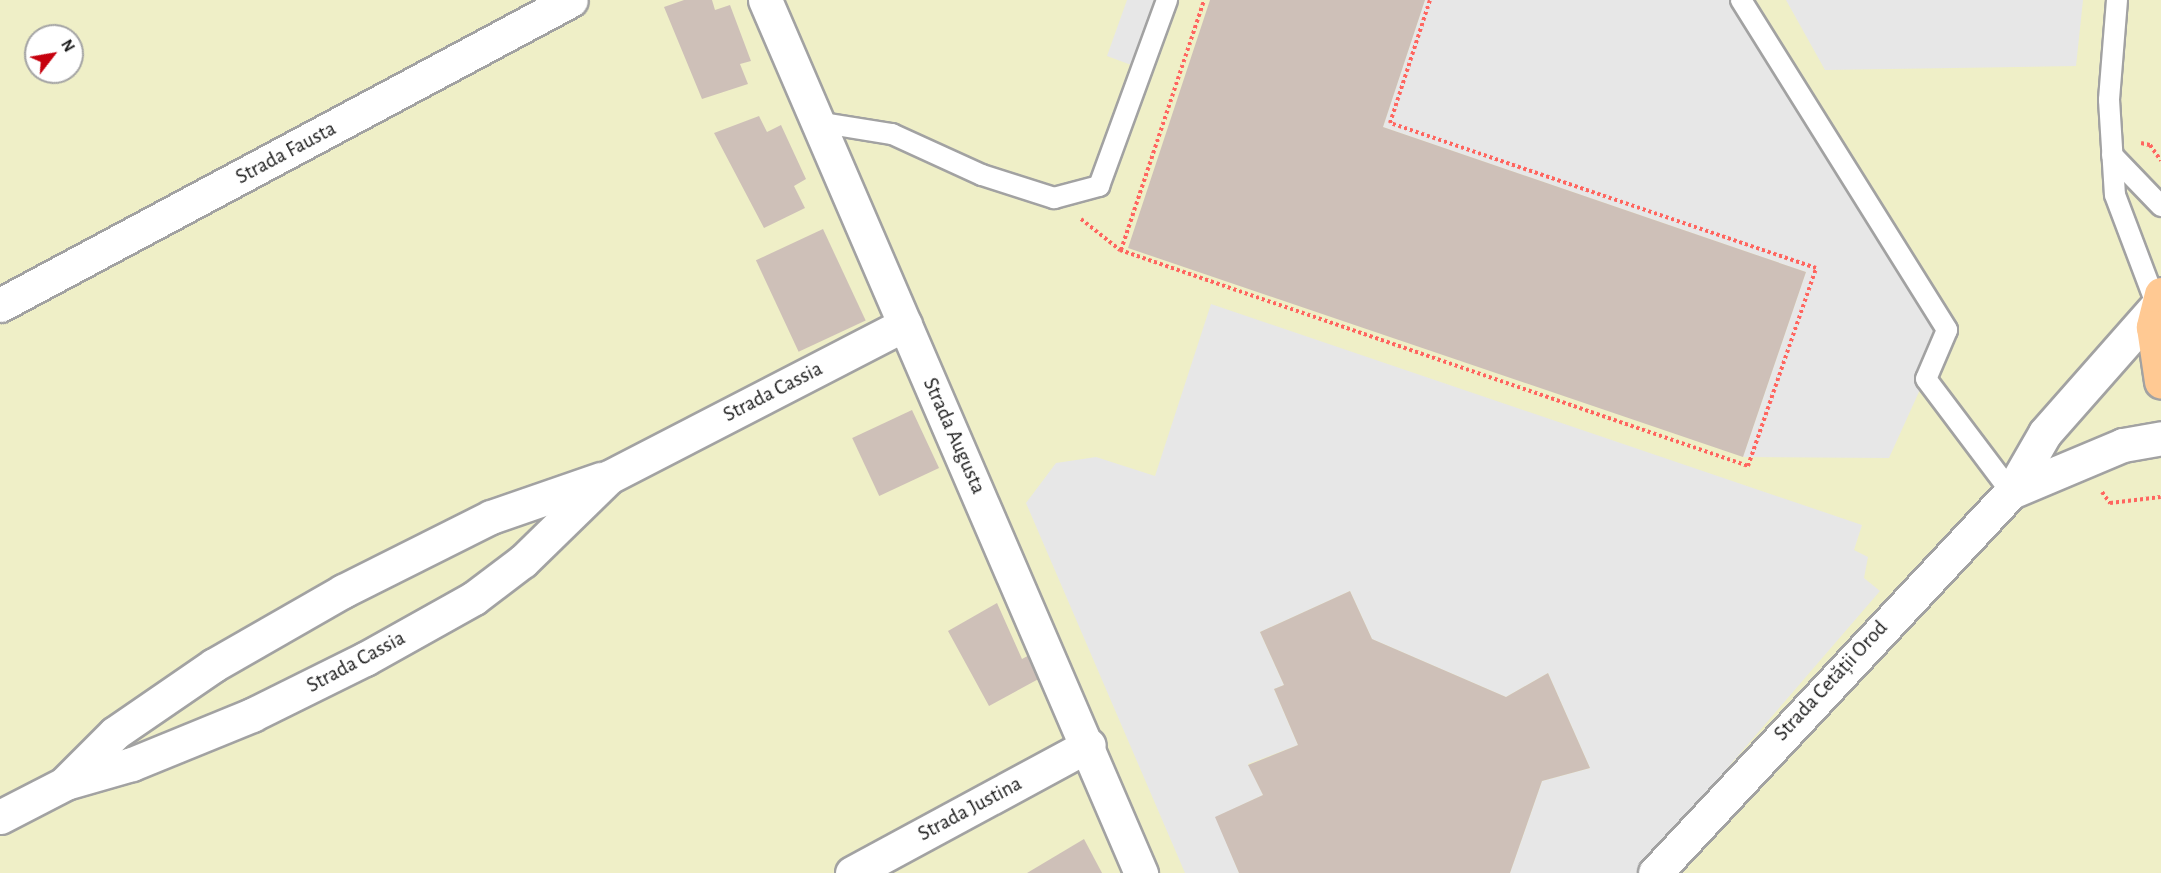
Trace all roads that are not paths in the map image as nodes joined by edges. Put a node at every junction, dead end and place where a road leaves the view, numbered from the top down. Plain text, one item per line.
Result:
1 (571, 0) edge
2 (765, 0) edge
3 (1167, 0) edge
4 (1741, 0) edge
5 (2117, 0) edge
6 (818, 122) junction
7 (2112, 155) junction
8 (2161, 206) edge
9 (2159, 300) edge
10 (0, 305) edge
11 (905, 324) junction
12 (2161, 381) edge
13 (2161, 438) edge
14 (609, 477) junction
15 (2011, 492) junction
16 (1089, 746) junction
17 (66, 783) junction
18 (0, 817) edge
19 (852, 873) edge
20 (1141, 873) edge
21 (1655, 873) edge

1 - 10 street, Strada Fausta
2 - 6 street, Strada Augusta
3 - 6 lane
4 - 15 lane
5 - 7 lane
6 - 11 street, Strada Augusta
7 - 8 lane
7 - 9 lane
9 - 12 main road
9 - 15 street, Strada Cetății Orod
11 - 14 street, Strada Cassia
11 - 16 street, Strada Augusta
13 - 15 street, Strada Cetății Orod
14 - 17 street, Strada Cassia
14 - 17 street, Strada Cassia
15 - 21 street, Strada Cetății Orod
16 - 19 street, Strada Justina
16 - 20 street, Strada Augusta
17 - 18 street, Strada Cassia

